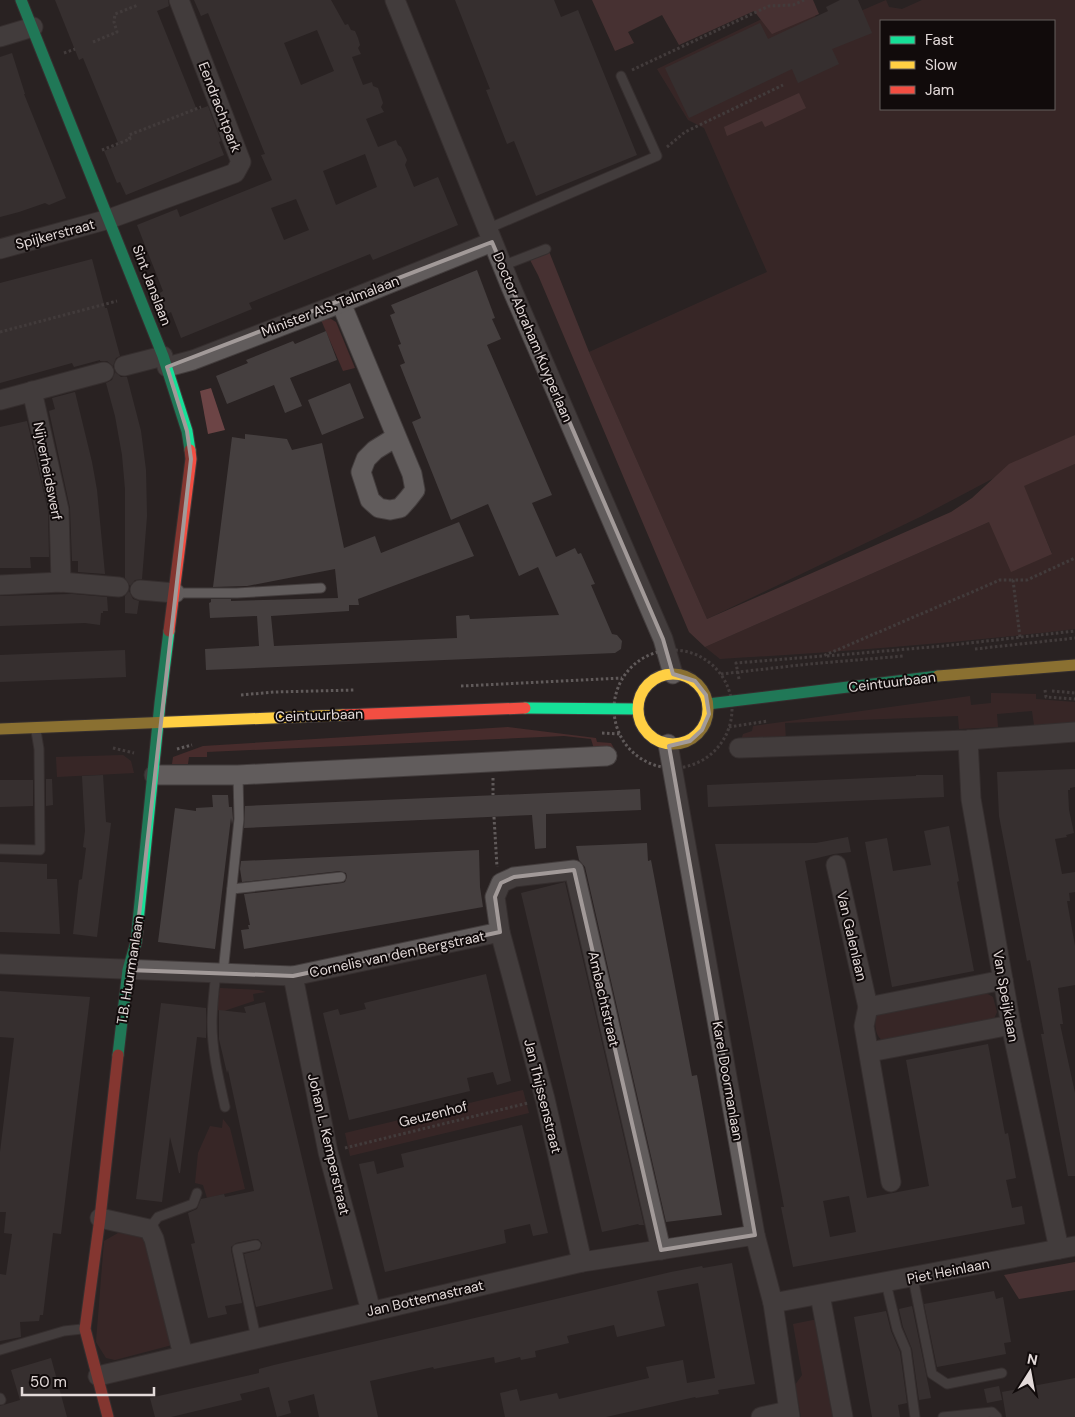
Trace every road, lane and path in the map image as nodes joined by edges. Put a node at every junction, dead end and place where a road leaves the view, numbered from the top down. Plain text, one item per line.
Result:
1 (21, 0) edge
2 (179, 0) edge
3 (395, 0) edge
4 (804, 0) edge
5 (138, 5) dead end
6 (33, 27) junction
7 (0, 37) edge
8 (93, 42) dead end
9 (621, 76) joint
10 (783, 85) dead end
11 (218, 101) junction
12 (657, 156) junction
13 (85, 157) junction
14 (110, 219) junction
15 (490, 235) junction
16 (0, 249) edge
17 (546, 249) dead end
18 (502, 266) junction
19 (140, 295) junction
20 (341, 303) junction
21 (0, 332) edge
22 (165, 362) junction
23 (124, 366) dead end
24 (104, 372) dead end
25 (32, 391) junction
26 (0, 400) edge
27 (396, 437) dead end
28 (1075, 558) edge
29 (1013, 580) junction
30 (61, 582) junction
31 (0, 585) edge
32 (119, 587) dead end
33 (321, 588) dead end
34 (140, 590) dead end
35 (175, 593) junction
36 (1075, 631) edge
37 (1020, 637) junction
38 (1075, 638) edge
39 (974, 649) dead end
40 (822, 656) junction
41 (907, 656) dead end
42 (1075, 664) edge
43 (738, 673) junction
44 (673, 674) junction
45 (721, 674) dead end
46 (742, 700) junction
47 (708, 704) junction
48 (637, 709) junction
49 (159, 722) junction
50 (35, 728) junction
51 (0, 729) edge
52 (1075, 732) edge
53 (968, 740) junction
54 (738, 741) joint
55 (668, 744) junction
56 (607, 756) dead end
57 (154, 775) junction
58 (238, 775) junction
59 (494, 817) dead end
60 (0, 849) edge
61 (836, 865) dead end
62 (341, 877) dead end
63 (501, 882) junction
64 (232, 889) junction
65 (500, 932) junction
66 (0, 964) edge
67 (128, 970) junction
68 (220, 973) junction
69 (293, 976) junction
70 (1003, 980) junction
71 (868, 1007) junction
72 (1011, 1025) junction
73 (870, 1052) junction
74 (544, 1099) junction
75 (225, 1107) dead end
76 (328, 1152) junction
77 (891, 1182) dead end
78 (197, 1192) dead end
79 (100, 1218) junction
80 (149, 1229) junction
81 (755, 1235) junction
82 (256, 1245) dead end
83 (1067, 1248) edge
84 (661, 1250) junction
85 (582, 1262) junction
86 (913, 1278) junction
87 (886, 1283) junction
88 (820, 1295) junction
89 (772, 1303) junction
90 (370, 1311) junction
91 (85, 1329) junction
92 (256, 1338) junction
93 (0, 1350) edge
94 (183, 1355) junction
95 (1002, 1374) dead end
96 (98, 1376) junction
97 (789, 1414) edge
98 (108, 1417) edge
99 (761, 1417) edge
100 (843, 1417) edge
101 (915, 1417) edge
102 (943, 1417) edge
103 (997, 1417) edge

1 - 6 street, Sint Janslaan
2 - 11 street, Eendrachtpark
3 - 15 street, Doctor Abraham Kuyperlaan
4 - 9 path
5 - 8 path
6 - 7 street
6 - 13 street, Sint Janslaan
9 - 12 lane
10 - 12 path
11 - 13 path
11 - 14 street, Eendrachtpark
12 - 15 lane
13 - 14 street, Sint Janslaan
14 - 16 street, Spijkerstraat
14 - 19 street, Sint Janslaan
15 - 18 street, Doctor Abraham Kuyperlaan
15 - 20 street, Minister A.S. Talmalaan
17 - 18 lane
18 - 44 street, Doctor Abraham Kuyperlaan
19 - 21 path
19 - 22 street, Sint Janslaan
20 - 22 street, Minister A.S. Talmalaan
20 - 27 street
22 - 23 street
22 - 35 street, Sint Janslaan
24 - 25 street
25 - 26 street
25 - 30 street, Nijverheidswerf
28 - 29 path
29 - 37 path
29 - 40 path
30 - 31 street
30 - 32 street
33 - 35 lane
34 - 35 street
35 - 49 street, Sint Janslaan
36 - 37 path
37 - 40 path
38 - 39 path
40 - 43 path
41 - 43 path
42 - 46 street, Ceintuurbaan
43 - 45 path
43 - 46 path
44 - 47 street
44 - 48 street
46 - 47 street, Ceintuurbaan
46 - 54 path
47 - 55 street
48 - 49 street, Ceintuurbaan
48 - 55 street
49 - 50 street, Ceintuurbaan
49 - 57 street, T.B. Huurmanlaan
50 - 51 street, Ceintuurbaan
50 - 60 lane
52 - 53 street
53 - 54 street
53 - 70 street, Van Speijklaan
55 - 81 street, Karel Doormanlaan
56 - 58 street
57 - 58 street
57 - 67 street, T.B. Huurmanlaan
58 - 64 lane
59 - 63 path
61 - 71 street, Van Galenlaan
62 - 64 lane
63 - 65 street
63 - 84 street, Ambachtstraat
64 - 68 lane
65 - 69 street, Cornelis van den Bergstraat
65 - 74 street, Jan Thijssenstraat
66 - 67 street, Cornelis van den Bergstraat
67 - 68 street, Cornelis van den Bergstraat
67 - 79 street, T.B. Huurmanlaan
68 - 69 street, Cornelis van den Bergstraat
68 - 75 lane
69 - 76 street, Johan L. Kemperstraat
70 - 71 street
70 - 72 street, Van Speijklaan
71 - 73 street, Van Galenlaan
72 - 73 street
72 - 83 street, Van Speijklaan
73 - 77 street, Van Galenlaan
74 - 76 path, Geuzenhof
74 - 85 street, Jan Thijssenstraat
76 - 90 street, Johan L. Kemperstraat
78 - 80 lane
79 - 80 street
79 - 91 street, T.B. Huurmanlaan
80 - 94 street
81 - 84 street, Jan Bottemastraat
81 - 89 street, Karel Doormanlaan
82 - 92 lane
83 - 86 street, Piet Heinlaan
84 - 85 street, Jan Bottemastraat
85 - 90 street, Jan Bottemastraat
86 - 87 street, Piet Heinlaan
86 - 95 lane
87 - 88 street, Piet Heinlaan
87 - 101 lane
88 - 89 street, Piet Heinlaan
88 - 100 street
89 - 97 street, Karel Doormanlaan
90 - 92 street, Jan Bottemastraat
91 - 93 lane
91 - 96 street, T.B. Huurmanlaan
92 - 94 street, Jan Bottemastraat
94 - 96 street, Jan Bottemastraat
96 - 98 street, T.B. Huurmanlaan
97 - 99 street
102 - 103 lane

